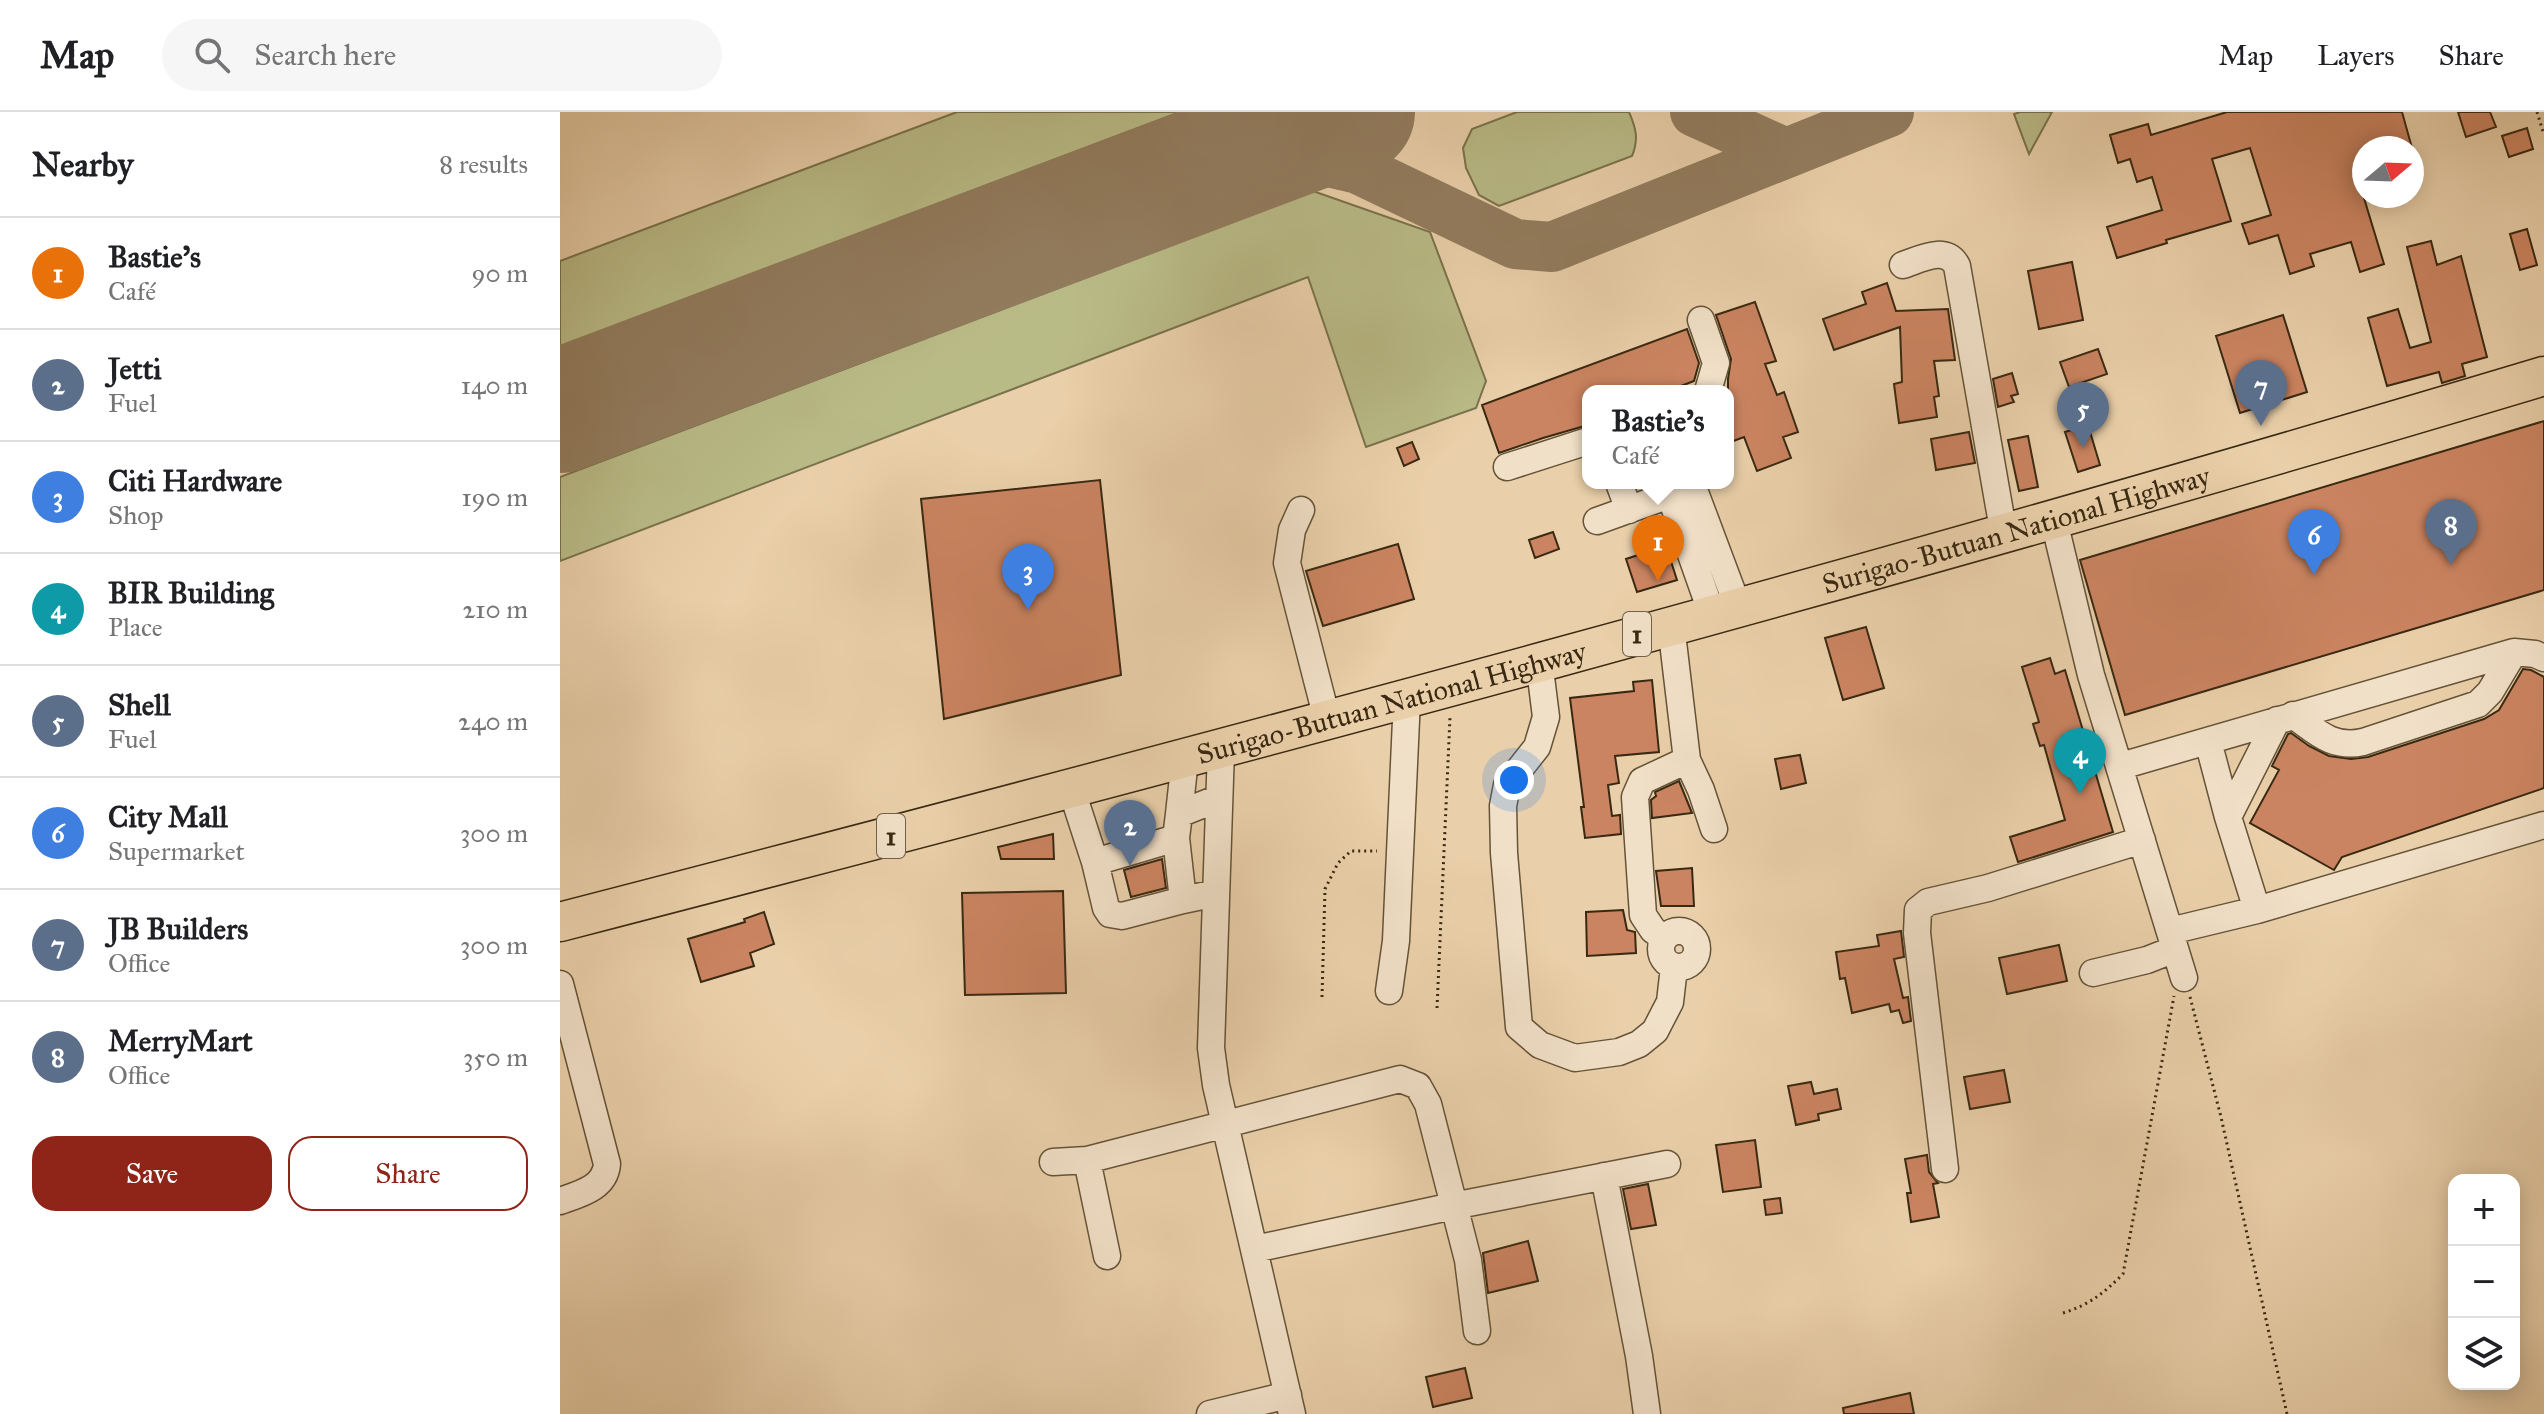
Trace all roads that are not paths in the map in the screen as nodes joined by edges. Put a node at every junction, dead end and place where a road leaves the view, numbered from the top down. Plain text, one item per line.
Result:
1 (1903, 265) dead end
2 (1701, 320) dead end
3 (2544, 376) edge
4 (1710, 385) edge
5 (1582, 443) edge
6 (1507, 467) dead end
7 (1621, 489) edge
8 (1686, 489) edge
9 (1689, 489) edge
10 (1301, 510) dead end
11 (1629, 510) junction
12 (1597, 521) dead end
13 (2054, 521) junction
14 (2004, 535) junction
15 (1725, 611) junction
16 (1671, 625) junction
17 (2514, 652) junction
18 (2544, 658) edge
19 (1539, 661) junction
20 (1407, 698) junction
21 (2285, 717) junction
22 (1327, 719) junction
23 (2208, 741) junction
24 (1221, 749) junction
25 (1185, 759) junction
26 (1687, 760) junction
27 (2121, 766) junction
28 (1071, 788) junction
29 (1219, 798) junction
30 (2228, 817) junction
31 (2544, 825) edge
32 (1177, 826) junction
33 (1714, 829) dead end
34 (2142, 840) junction
35 (1095, 862) junction
36 (1216, 893) junction
37 (1183, 900) junction
38 (2257, 910) junction
39 (560, 922) edge
40 (2177, 955) junction
41 (2093, 973) dead end
42 (560, 984) edge
43 (1389, 991) dead end
44 (1224, 1124) junction
45 (1087, 1160) junction
46 (1053, 1162) dead end
47 (1667, 1164) dead end
48 (1945, 1169) dead end
49 (1604, 1176) junction
50 (560, 1201) edge
51 (1453, 1206) junction
52 (1255, 1249) junction
53 (1107, 1256) dead end
54 (1477, 1331) dead end
55 (1290, 1404) edge
56 (1210, 1414) edge
57 (1647, 1414) edge

1 - 14 street
2 - 4 street
3 - 13 highway, Surigao-Butuan National Highway / 1
5 - 6 street
7 - 11 street
8 - 11 street
9 - 15 street
10 - 22 street
11 - 12 street
13 - 14 highway, Surigao-Butuan National Highway / 1
13 - 27 street
14 - 15 highway, Surigao-Butuan National Highway / 1
15 - 16 highway, Surigao-Butuan National Highway / 1
16 - 19 highway, Surigao-Butuan National Highway / 1
16 - 26 street
17 - 18 street
17 - 21 street
17 - 21 street
19 - 20 highway, Surigao-Butuan National Highway / 1
19 - 26 street
20 - 22 highway, Surigao-Butuan National Highway / 1
20 - 43 street
21 - 23 street
21 - 30 street
22 - 24 highway, Surigao-Butuan National Highway / 1
23 - 27 street
23 - 30 street
24 - 25 highway, Surigao-Butuan National Highway / 1
24 - 29 street
25 - 28 highway, Surigao-Butuan National Highway / 1
25 - 32 street
26 - 33 street
27 - 34 street
28 - 35 street
28 - 39 highway, Surigao-Butuan National Highway / 1
29 - 32 street
29 - 36 street
30 - 38 street
31 - 38 street
32 - 35 street
32 - 37 street
34 - 40 street
34 - 48 street
35 - 37 street
36 - 37 street
36 - 44 street
38 - 40 street
40 - 41 street
42 - 50 street
44 - 45 street
44 - 51 street
44 - 52 street
45 - 46 street
45 - 53 street
47 - 49 street
49 - 51 street
49 - 57 street
51 - 52 street
51 - 54 street
52 - 55 street
55 - 56 street

